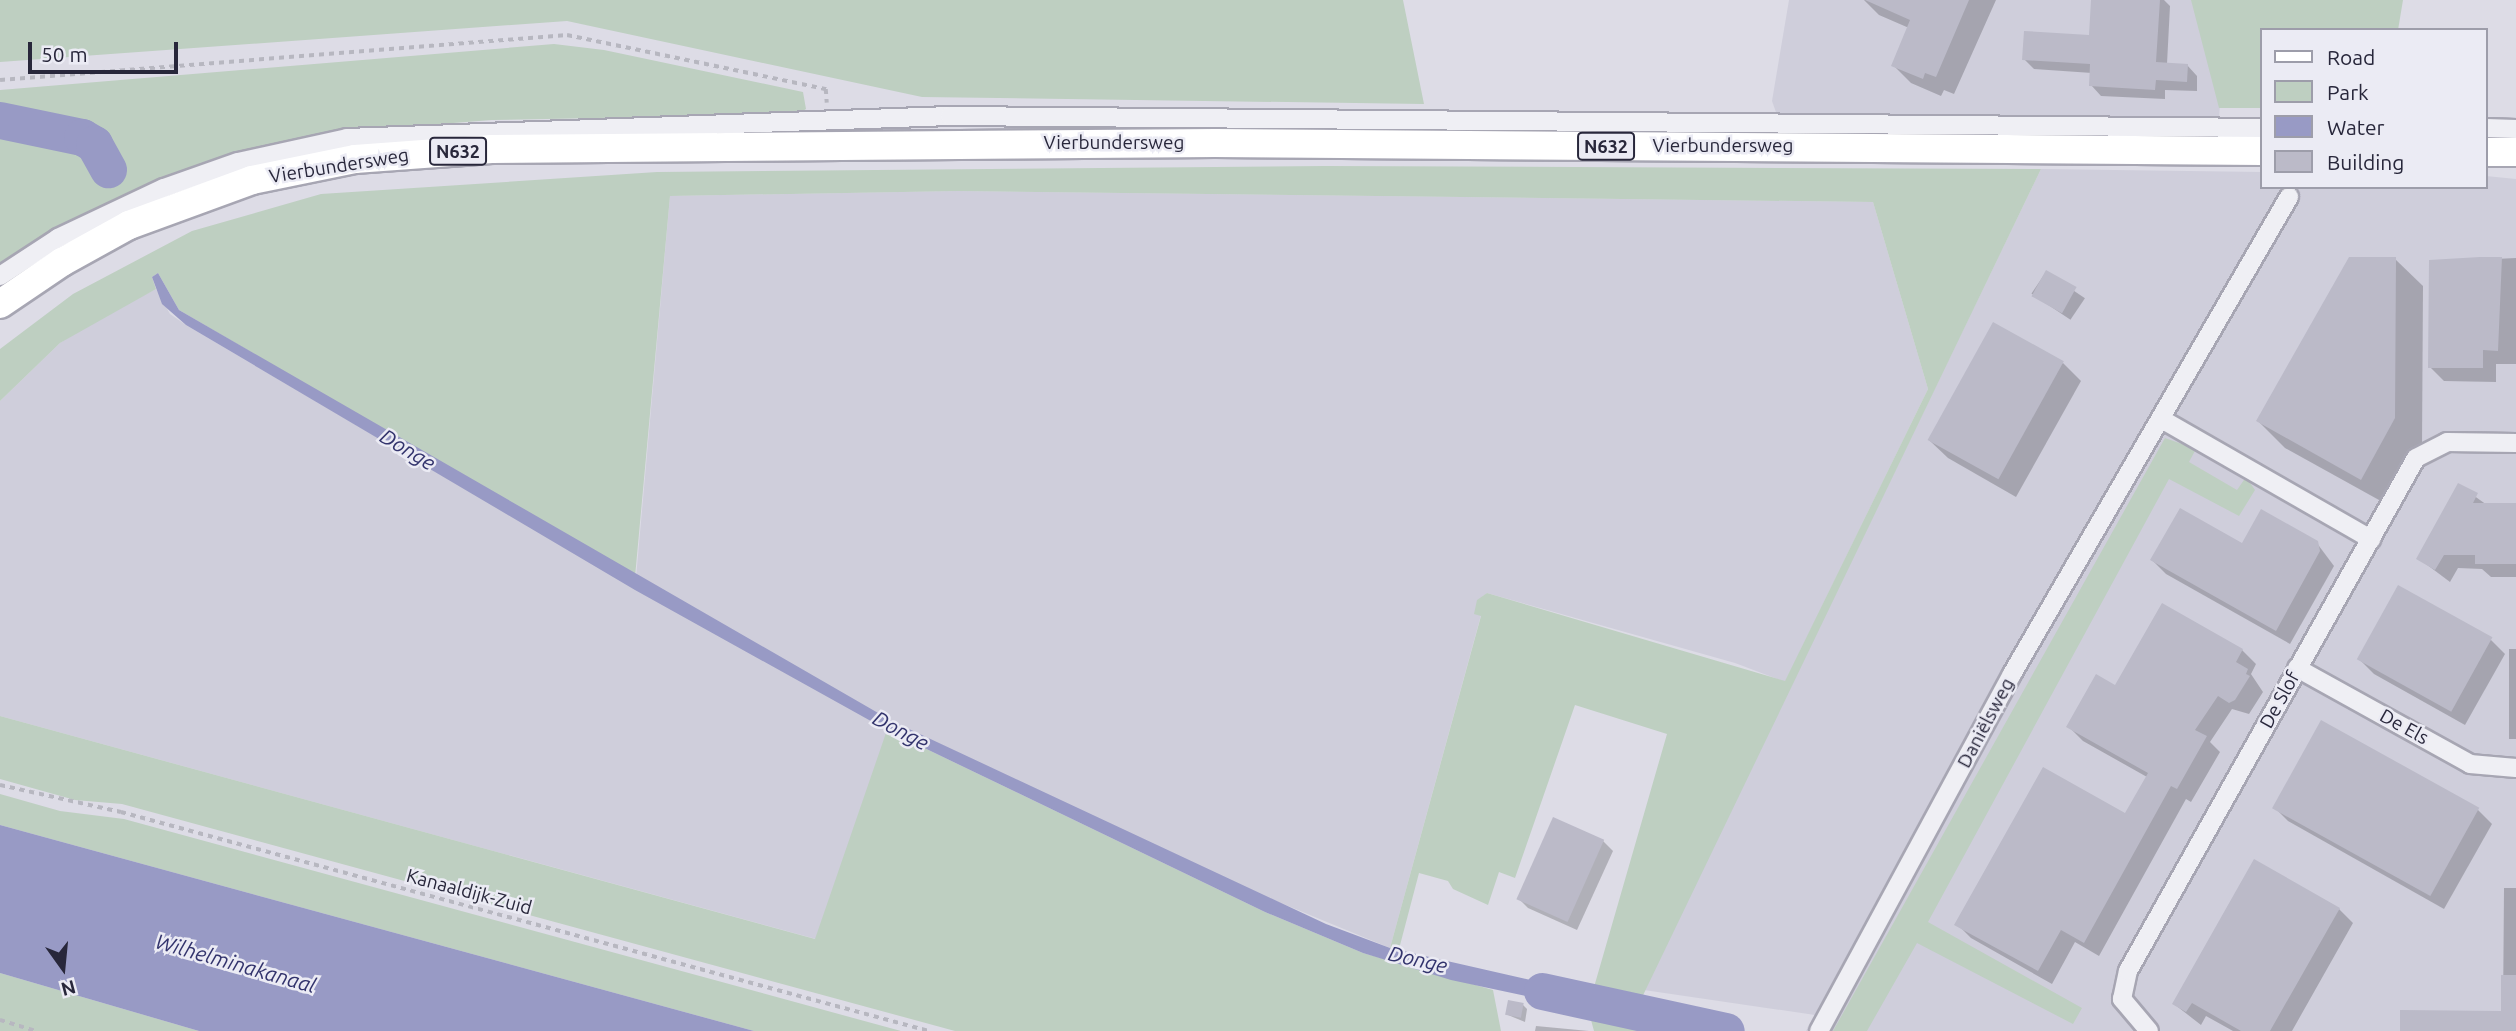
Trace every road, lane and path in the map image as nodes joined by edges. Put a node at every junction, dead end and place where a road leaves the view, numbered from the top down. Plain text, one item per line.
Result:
1 (0, 80) edge
2 (2260, 128) edge
3 (2488, 128) edge
4 (2516, 129) edge
5 (829, 132) junction
6 (2206, 139) junction
7 (2260, 151) edge
8 (2488, 152) edge
9 (2516, 152) edge
10 (2289, 197) dead end
11 (0, 276) edge
12 (0, 304) edge
13 (2163, 420) junction
14 (2516, 443) edge
15 (2371, 539) junction
16 (2297, 668) junction
17 (2516, 768) edge
18 (0, 785) edge
19 (0, 1020) edge
20 (37, 1031) edge
21 (929, 1031) edge
22 (1819, 1031) edge
23 (2149, 1031) edge

1 - 5 path
2 - 6 street, Vierbundersweg
3 - 4 street
5 - 6 main road, Vierbundersweg / N632
5 - 11 street, Vierbundersweg
5 - 12 main road, Vierbundersweg / N632
6 - 7 main road, Vierbundersweg / N632
8 - 9 main road
10 - 13 street, Daniëlsweg
13 - 15 street
13 - 22 street, Daniëlsweg
14 - 15 street, De Slof
15 - 16 street, De Slof
16 - 17 street, De Els
16 - 23 street, De Slof
18 - 21 path, Kanaaldijk-Zuid
19 - 20 path

